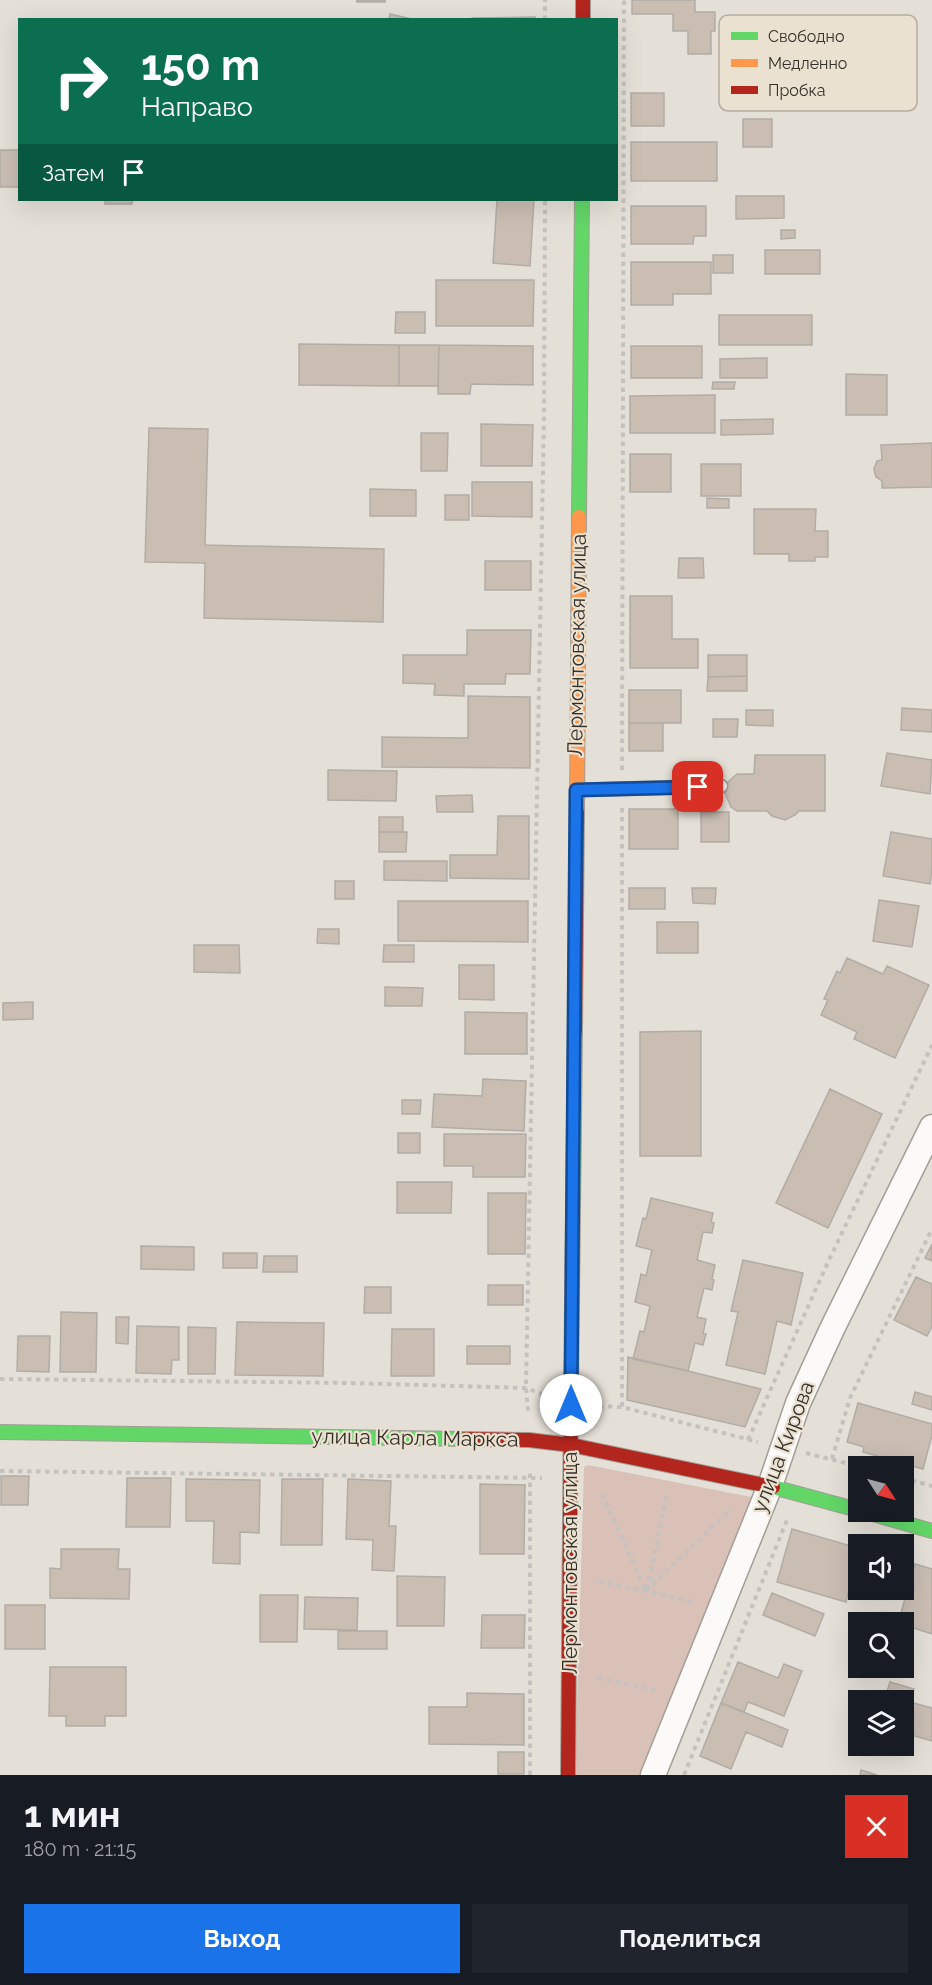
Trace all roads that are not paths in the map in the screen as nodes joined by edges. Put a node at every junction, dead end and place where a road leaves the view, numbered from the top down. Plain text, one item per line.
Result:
1 (583, 0) edge
2 (583, 18) edge
3 (582, 201) edge
4 (721, 786) dead end
5 (576, 790) junction
6 (932, 1127) edge
7 (0, 1432) edge
8 (571, 1445) junction
9 (770, 1486) junction
10 (848, 1507) edge
11 (901, 1522) edge
12 (932, 1531) edge
13 (568, 1775) edge
14 (653, 1775) edge

1 - 2 main road
3 - 5 main road, Лермонтовская улица
4 - 5 lane
5 - 8 main road, Лермонтовская улица
6 - 9 street, улица Кирова
7 - 8 main road, улица Карла Маркса
8 - 9 main road, улица Карла Маркса
8 - 13 main road, Лермонтовская улица
9 - 10 main road, улица Карла Маркса
9 - 14 street, улица Кирова
11 - 12 main road

